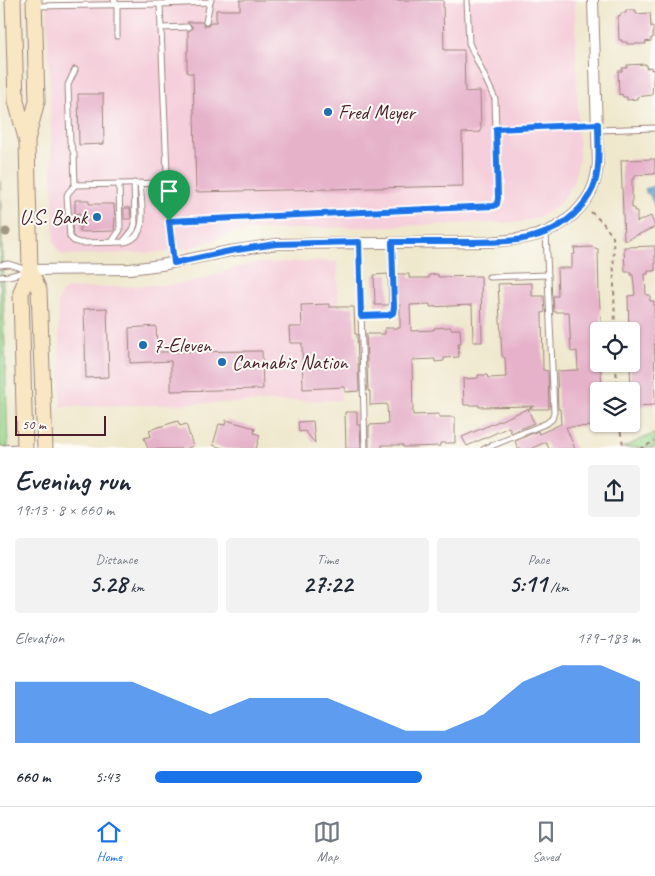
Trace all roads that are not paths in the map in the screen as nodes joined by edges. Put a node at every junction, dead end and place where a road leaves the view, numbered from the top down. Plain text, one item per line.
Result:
1 (13, 0) edge
2 (467, 0) edge
3 (593, 0) edge
4 (210, 1) edge
5 (115, 2) edge
6 (35, 3) edge
7 (160, 4) junction
8 (206, 22) dead end
9 (188, 27) dead end
10 (161, 28) junction
11 (117, 36) dead end
12 (75, 70) dead end
13 (598, 127) junction
14 (655, 128) edge
15 (496, 129) junction
16 (27, 142) junction
17 (134, 183) junction
18 (168, 183) junction
19 (119, 184) junction
20 (140, 184) junction
21 (75, 185) junction
22 (169, 221) junction
23 (546, 233) junction
24 (112, 242) junction
25 (123, 242) junction
26 (359, 242) junction
27 (392, 242) junction
28 (174, 263) junction
29 (0, 265) edge
30 (30, 270) junction
31 (0, 276) edge
32 (548, 276) junction
33 (489, 277) dead end
34 (361, 316) junction
35 (0, 448) edge
36 (25, 448) edge
37 (45, 448) edge
38 (365, 448) edge
39 (484, 448) edge

1 - 16 main road
2 - 15 lane
3 - 13 street
4 - 7 lane
4 - 8 lane
5 - 6 lane
5 - 7 lane
5 - 11 lane
6 - 16 main road
7 - 10 lane
9 - 10 lane
10 - 18 lane
12 - 21 lane
13 - 14 lane
13 - 15 lane
13 - 23 street
15 - 22 lane
16 - 30 main road
17 - 19 lane
17 - 20 lane
17 - 25 lane
18 - 20 lane
18 - 22 lane
19 - 21 lane
19 - 24 lane
20 - 25 lane
21 - 24 lane
22 - 28 lane
23 - 27 street
23 - 32 lane
24 - 25 lane
26 - 27 street
26 - 28 street
26 - 34 lane
27 - 34 lane
28 - 30 street
29 - 30 lane
30 - 31 lane
30 - 36 main road
30 - 37 main road
32 - 33 lane
32 - 39 lane
34 - 38 lane
35 - 36 lane

